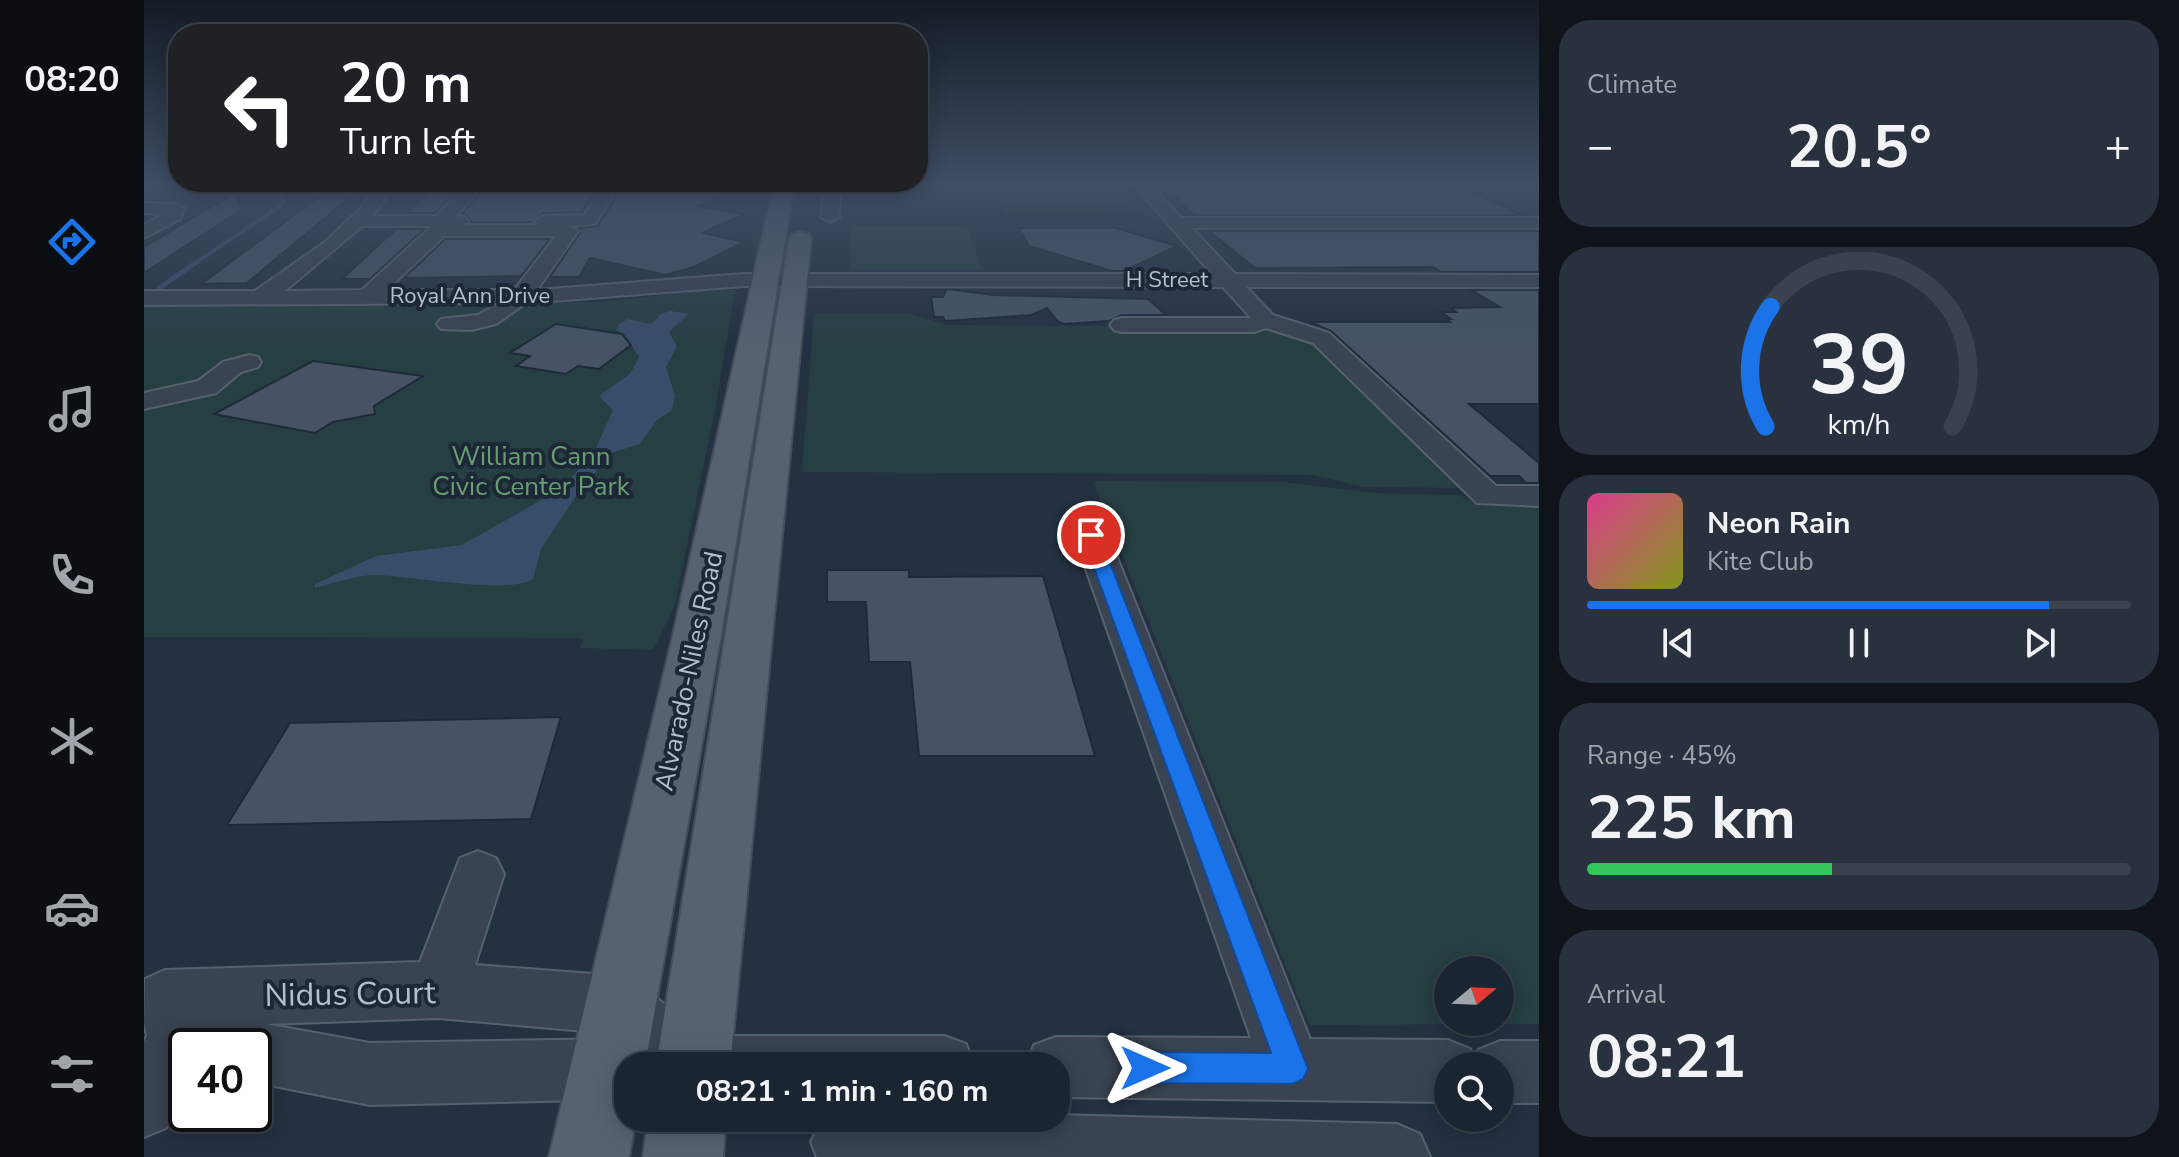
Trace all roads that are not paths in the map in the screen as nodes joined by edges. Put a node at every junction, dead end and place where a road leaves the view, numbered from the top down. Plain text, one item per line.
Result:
1 (335, 238) edge
2 (431, 238) edge
3 (564, 238) edge
4 (782, 238) edge
5 (795, 238) edge
6 (1191, 238) edge
7 (780, 280) junction
8 (1539, 281) edge
9 (1236, 288) junction
10 (262, 296) junction
11 (369, 296) junction
12 (518, 297) junction
13 (144, 298) edge
14 (1265, 320) junction
15 (449, 324) dead end
16 (1122, 325) dead end
17 (249, 362) dead end
18 (144, 401) edge
19 (1539, 496) edge
20 (1091, 535) dead end
21 (478, 874) dead end
22 (438, 990) junction
23 (171, 1016) edge
24 (630, 1052) edge
25 (633, 1052) edge
26 (695, 1052) edge
27 (272, 1055) edge
28 (614, 1055) edge
29 (1070, 1067) edge
30 (1292, 1069) junction
31 (1434, 1071) edge
32 (1514, 1072) edge
33 (1539, 1072) edge
34 (614, 1098) edge
35 (144, 1106) edge
36 (686, 1132) edge
37 (843, 1142) dead end
38 (589, 1157) edge
39 (683, 1157) edge
40 (1397, 1157) edge

1 - 10 street
2 - 11 street
3 - 12 street
4 - 7 main road, Alvarado-Niles Road
5 - 7 main road, Alvarado-Niles Road
6 - 9 street
7 - 9 street, H Street
7 - 12 street, Royal Ann Drive
7 - 25 main road, Alvarado-Niles Road
7 - 26 main road, Alvarado-Niles Road
8 - 9 street, H Street
9 - 14 street
10 - 11 street, Royal Ann Drive
10 - 13 street, Royal Ann Drive
11 - 12 street, Royal Ann Drive
12 - 15 street
14 - 16 street
14 - 19 street
17 - 18 street
20 - 30 street
21 - 22 street
22 - 23 street, Nidus Court
22 - 24 street, Nidus Court
23 - 35 street
27 - 28 street, Nidus Court
29 - 30 street
30 - 31 street
32 - 33 street
34 - 38 main road, Alvarado-Niles Road
36 - 39 main road
37 - 40 street

